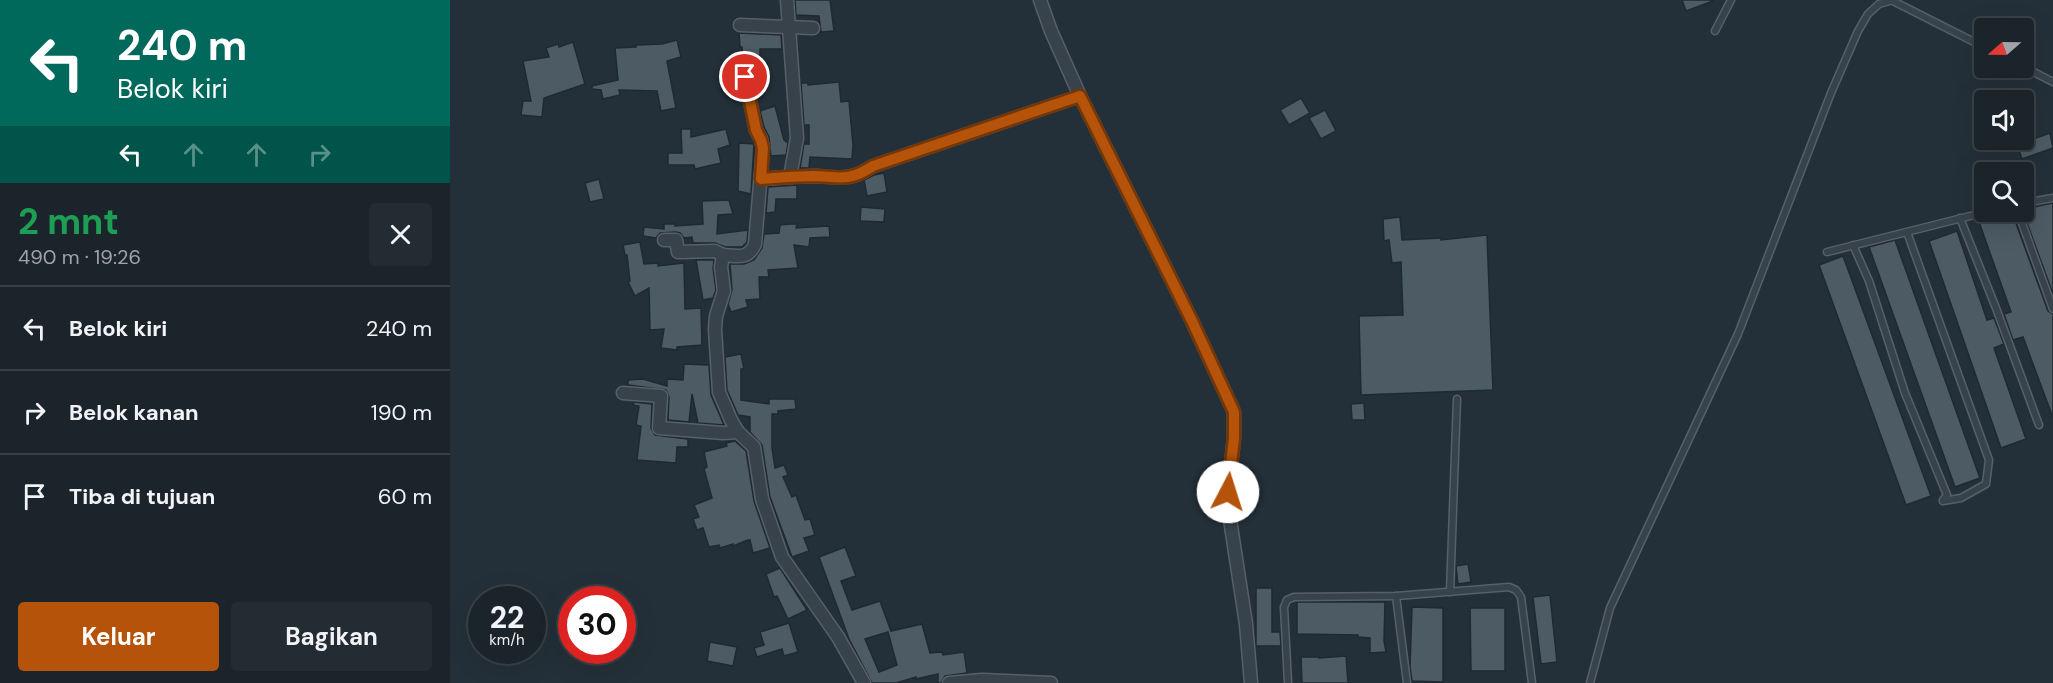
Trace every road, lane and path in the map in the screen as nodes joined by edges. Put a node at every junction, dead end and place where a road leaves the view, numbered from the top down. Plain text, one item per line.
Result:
1 (787, 0) edge
2 (1040, 0) edge
3 (1731, 0) edge
4 (1893, 0) edge
5 (740, 25) dead end
6 (789, 27) junction
7 (813, 28) dead end
8 (1715, 31) dead end
9 (1974, 42) edge
10 (2034, 72) edge
11 (745, 77) dead end
12 (2053, 82) edge
13 (1080, 96) junction
14 (790, 177) junction
15 (761, 179) junction
16 (2053, 198) edge
17 (2034, 201) edge
18 (1974, 215) edge
19 (1960, 218) junction
20 (2022, 222) edge
21 (1907, 232) junction
22 (664, 240) dead end
23 (1853, 245) junction
24 (1827, 252) dead end
25 (723, 255) junction
26 (2053, 309) edge
27 (623, 393) dead end
28 (1457, 399) dead end
29 (2039, 425) dead end
30 (738, 432) junction
31 (1450, 592) junction
32 (1396, 596) junction
33 (864, 683) edge
34 (949, 683) edge
35 (1051, 683) edge
36 (1251, 683) edge
37 (1288, 683) edge
38 (1407, 683) edge
39 (1532, 683) edge
40 (1590, 683) edge

1 - 6 street
2 - 13 street
3 - 8 lane
4 - 9 lane
4 - 40 lane
5 - 6 street
6 - 7 street
6 - 14 street
10 - 12 lane
11 - 15 street
13 - 14 street
13 - 36 street
14 - 15 street
15 - 25 street
16 - 17 lane
18 - 19 lane
19 - 21 lane
19 - 29 lane
20 - 26 lane
21 - 23 lane
21 - 23 lane
22 - 25 street
23 - 24 lane
25 - 30 street
27 - 30 street
28 - 31 lane
30 - 33 street
31 - 32 lane
31 - 39 lane
32 - 37 lane
32 - 38 lane
34 - 35 street

